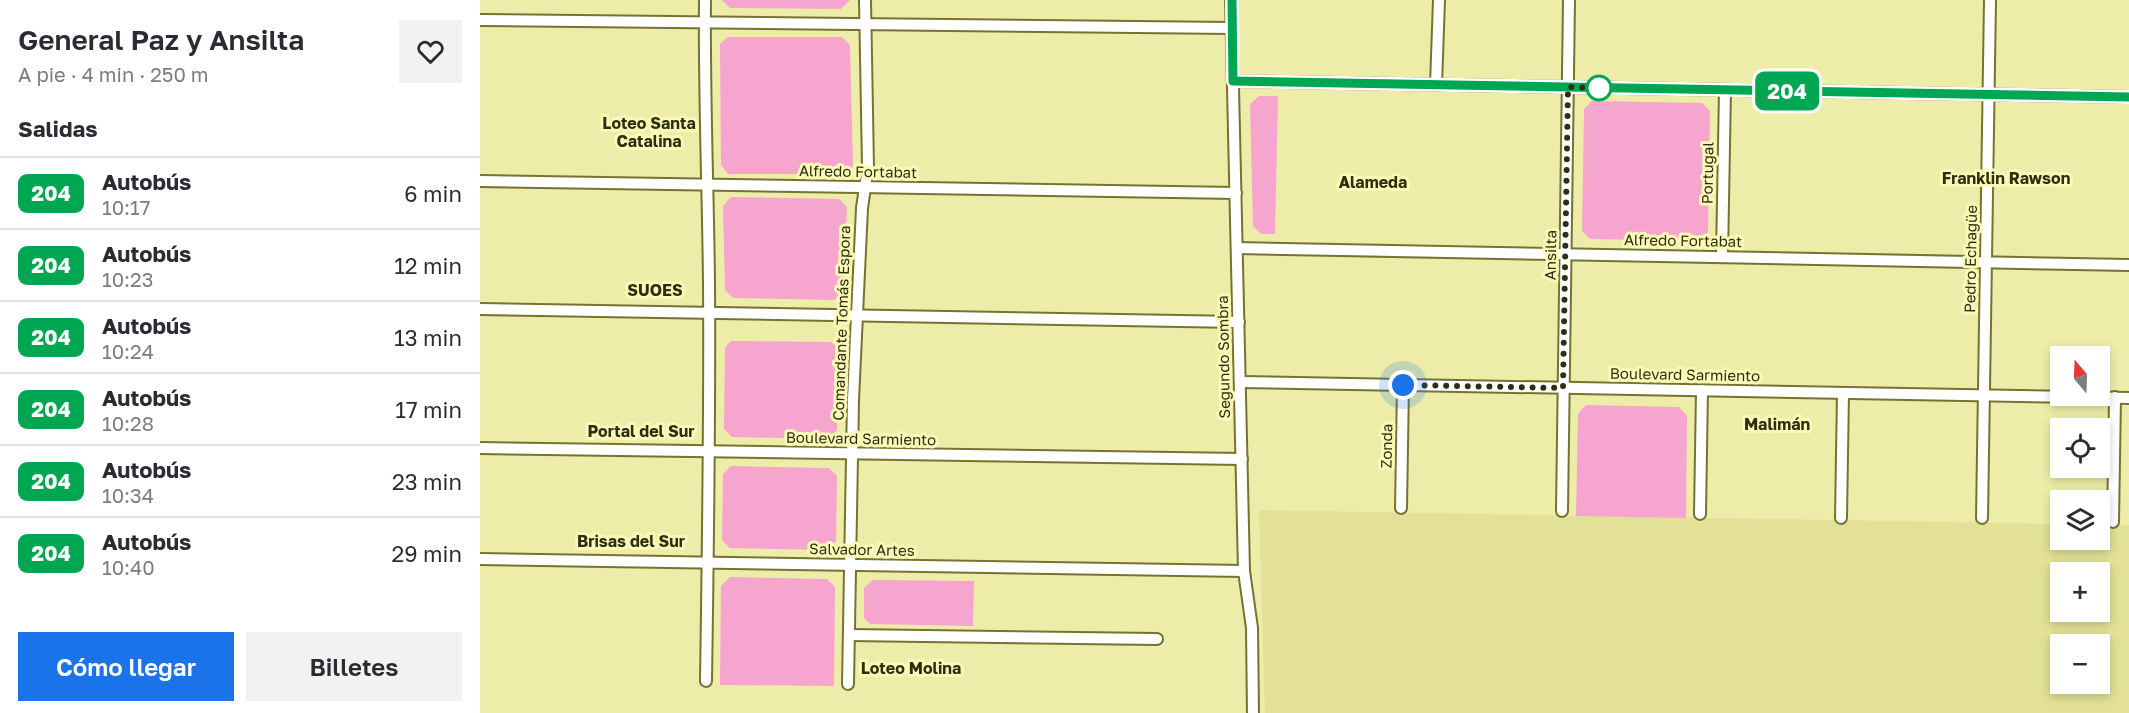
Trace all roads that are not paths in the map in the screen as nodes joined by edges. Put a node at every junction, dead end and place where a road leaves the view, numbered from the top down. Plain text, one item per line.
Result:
1 (705, 0) edge
2 (865, 0) edge
3 (1232, 0) edge
4 (1439, 0) edge
5 (1569, 0) edge
6 (1990, 0) edge
7 (480, 20) edge
8 (705, 22) junction
9 (865, 24) junction
10 (1232, 28) junction
11 (1233, 81) junction
12 (1436, 84) junction
13 (1568, 87) junction
14 (1725, 90) junction
15 (1988, 95) junction
16 (2129, 97) edge
17 (480, 181) edge
18 (708, 184) junction
19 (865, 187) junction
20 (1236, 193) junction
21 (1237, 248) junction
22 (1566, 254) junction
23 (1722, 257) junction
24 (1986, 262) junction
25 (2129, 265) edge
26 (480, 309) edge
27 (709, 313) junction
28 (856, 315) junction
29 (1239, 322) junction
30 (1240, 382) junction
31 (1403, 385) junction
32 (1563, 388) junction
33 (1702, 390) junction
34 (1843, 393) junction
35 (1983, 395) junction
36 (2115, 398) junction
37 (2129, 398) edge
38 (480, 448) edge
39 (709, 452) junction
40 (852, 454) junction
41 (1242, 459) junction
42 (1401, 508) dead end
43 (1562, 511) dead end
44 (1700, 514) dead end
45 (1841, 518) dead end
46 (1982, 518) dead end
47 (2113, 522) dead end
48 (480, 559) edge
49 (707, 562) junction
50 (850, 564) junction
51 (1244, 571) junction
52 (849, 635) junction
53 (1157, 639) dead end
54 (706, 681) dead end
55 (848, 684) dead end
56 (1254, 713) edge

1 - 8 street
2 - 9 street, Comandante Tomás Espora
3 - 10 street, Segundo Sombra
4 - 12 street
5 - 13 street, Ansilta
6 - 15 street, Pedro Echagüe
7 - 8 street
8 - 9 street
8 - 18 street
9 - 10 street
9 - 19 street, Comandante Tomás Espora
10 - 11 street, Segundo Sombra
11 - 12 street
11 - 20 street, Segundo Sombra
12 - 13 street
13 - 14 street
13 - 22 street, Ansilta
14 - 15 street
14 - 23 street, Portugal
15 - 16 street
15 - 24 street, Pedro Echagüe
17 - 18 street, Alfredo Fortabat
18 - 19 street, Alfredo Fortabat
18 - 27 street
19 - 20 street, Alfredo Fortabat
19 - 28 street, Comandante Tomás Espora
20 - 21 street, Segundo Sombra
21 - 22 street, Alfredo Fortabat
21 - 29 street, Segundo Sombra
22 - 23 street, Alfredo Fortabat
22 - 32 street, Ansilta
23 - 24 street, Alfredo Fortabat
24 - 25 street, Alfredo Fortabat
24 - 35 street, Pedro Echagüe
26 - 27 street
27 - 28 street
27 - 39 street
28 - 29 street
28 - 40 street, Comandante Tomás Espora
29 - 30 street, Segundo Sombra
30 - 31 street, Boulevard Sarmiento
30 - 41 street, Segundo Sombra
31 - 32 street, Boulevard Sarmiento
31 - 42 street, Zonda
32 - 33 street, Boulevard Sarmiento
32 - 43 street, Ansilta
33 - 34 street, Boulevard Sarmiento
33 - 44 street
34 - 35 street, Boulevard Sarmiento
34 - 45 street
35 - 36 street, Boulevard Sarmiento
35 - 46 street, Pedro Echagüe
36 - 37 street, Boulevard Sarmiento
36 - 47 street
38 - 39 street, Boulevard Sarmiento
39 - 40 street, Boulevard Sarmiento
39 - 49 street
40 - 41 street, Boulevard Sarmiento
40 - 50 street, Comandante Tomás Espora
41 - 51 street, Segundo Sombra
48 - 49 street, Salvador Artes
49 - 50 street, Salvador Artes
49 - 54 street
50 - 51 street, Salvador Artes
50 - 52 street, Comandante Tomás Espora
51 - 56 street, Segundo Sombra
52 - 53 street
52 - 55 street, Comandante Tomás Espora

